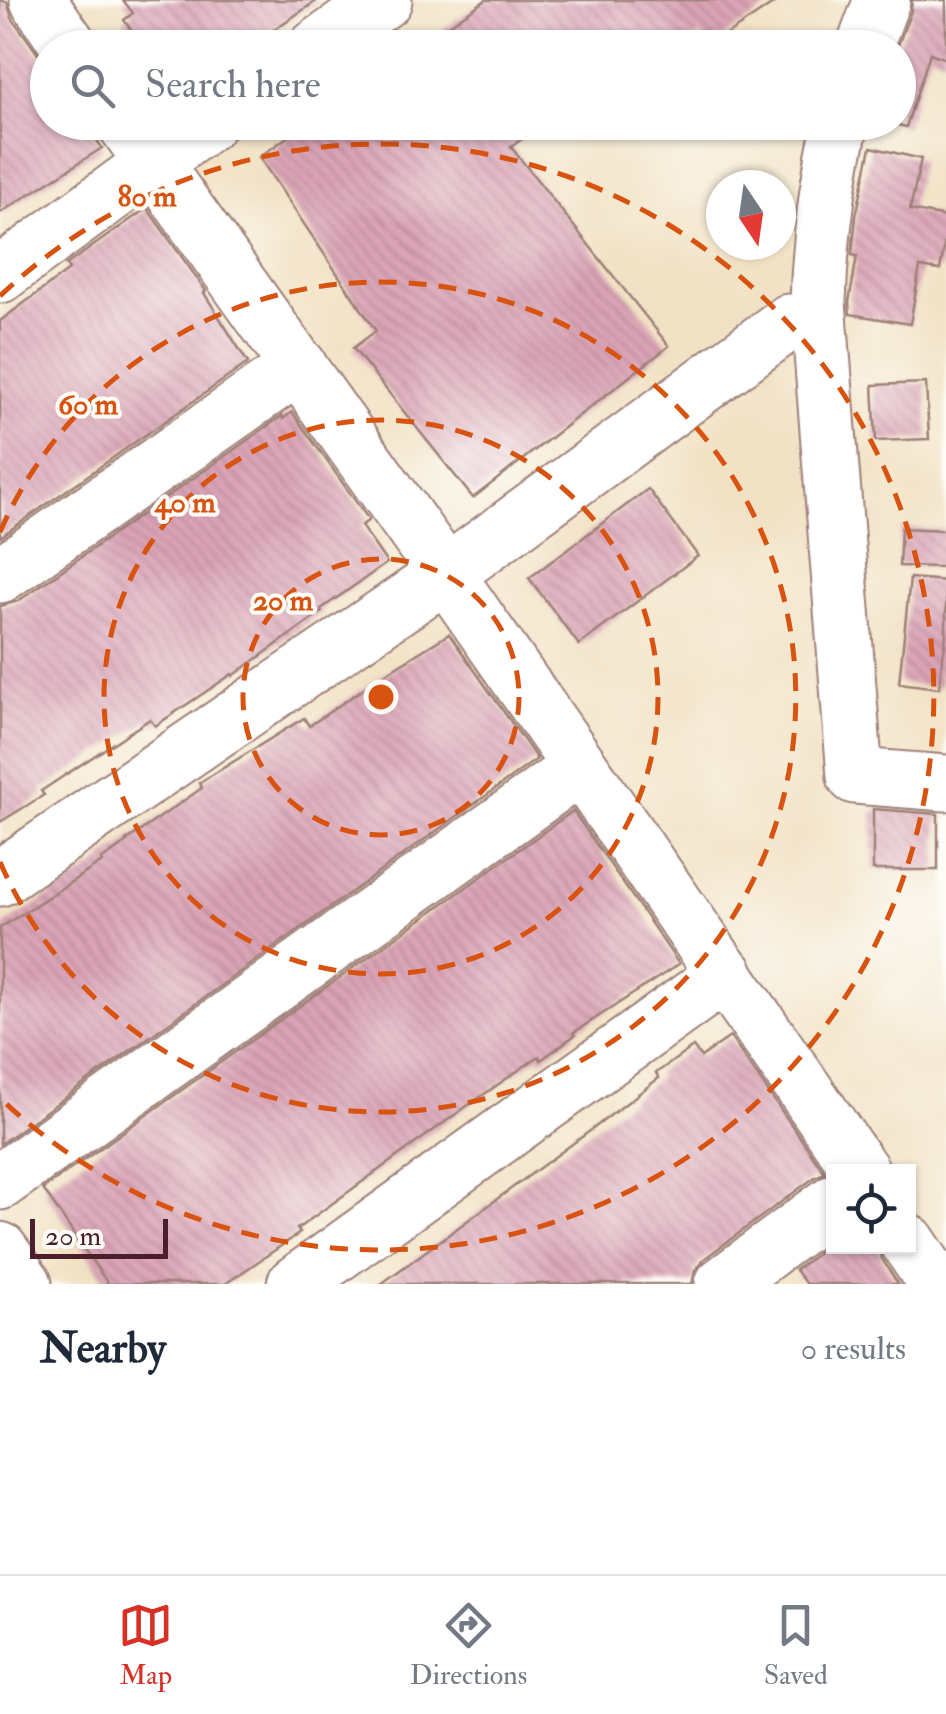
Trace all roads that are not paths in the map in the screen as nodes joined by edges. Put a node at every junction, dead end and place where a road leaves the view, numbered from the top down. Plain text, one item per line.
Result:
1 (38, 0) edge
2 (384, 0) edge
3 (882, 0) edge
4 (59, 30) edge
5 (342, 30) edge
6 (871, 30) edge
7 (837, 140) edge
8 (138, 142) edge
9 (0, 275) edge
10 (789, 322) dead end
11 (299, 366) junction
12 (446, 574) junction
13 (0, 575) edge
14 (580, 767) junction
15 (946, 784) edge
16 (0, 878) edge
17 (726, 974) junction
18 (857, 1164) edge
19 (0, 1182) edge
20 (826, 1208) edge
21 (0, 1250) edge
22 (916, 1254) edge
23 (24, 1284) edge
24 (295, 1284) edge
25 (723, 1284) edge
26 (936, 1284) edge

1 - 4 street
2 - 5 street
3 - 6 street
7 - 15 street
8 - 9 street
8 - 11 street
10 - 12 street
11 - 12 street
11 - 13 street
12 - 14 street
12 - 16 street
14 - 17 street
14 - 19 street
17 - 18 street
17 - 24 street
20 - 25 street
21 - 23 street
22 - 26 street

